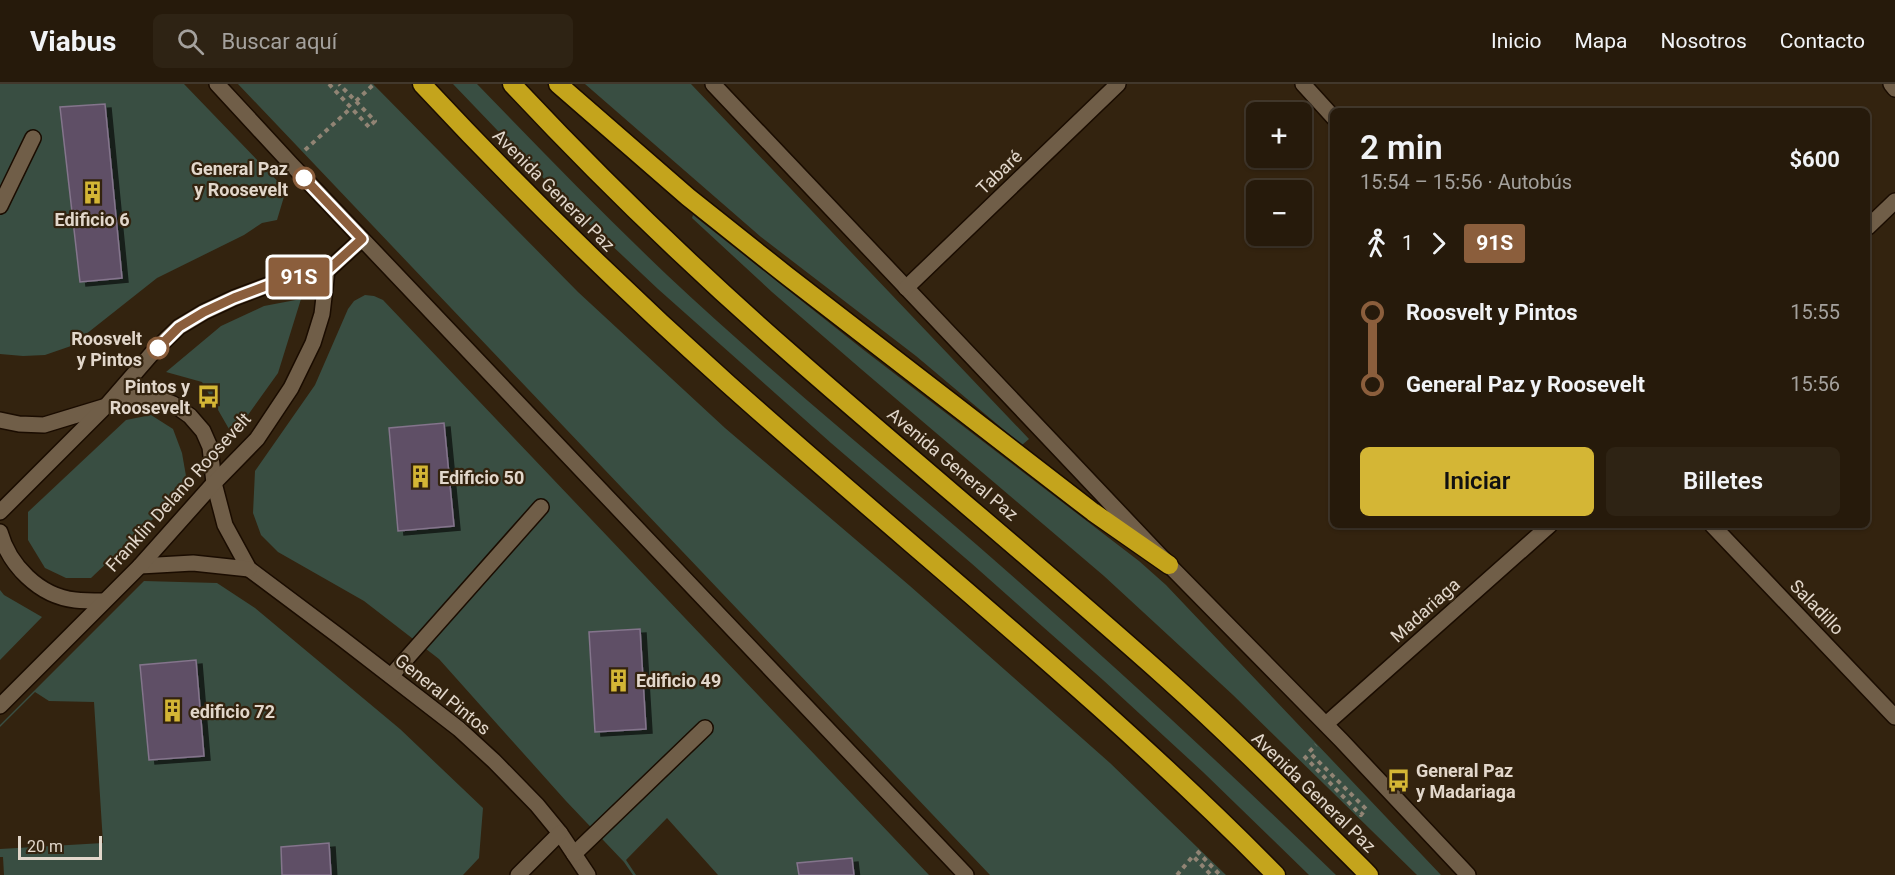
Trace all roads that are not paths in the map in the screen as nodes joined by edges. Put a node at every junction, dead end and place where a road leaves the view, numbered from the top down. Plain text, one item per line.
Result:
1 (217, 84) edge
2 (422, 84) edge
3 (512, 84) edge
4 (558, 84) edge
5 (713, 84) edge
6 (1118, 84) edge
7 (1303, 84) edge
8 (1891, 84) edge
9 (1895, 88) edge
10 (1330, 114) edge
11 (33, 138) dead end
12 (1895, 201) edge
13 (0, 206) edge
14 (1870, 225) edge
15 (362, 239) junction
16 (327, 271) junction
17 (906, 288) junction
18 (108, 404) junction
19 (0, 420) edge
20 (214, 483) junction
21 (541, 507) dead end
22 (0, 512) edge
23 (1547, 528) edge
24 (1715, 528) edge
25 (0, 532) edge
26 (1169, 565) junction
27 (140, 566) junction
28 (249, 569) junction
29 (103, 601) junction
30 (391, 676) junction
31 (0, 706) edge
32 (1895, 717) edge
33 (1326, 724) junction
34 (705, 728) dead end
35 (560, 833) junction
36 (574, 854) junction
37 (518, 875) edge
38 (588, 875) edge
39 (966, 875) edge
40 (1276, 875) edge
41 (1369, 875) edge
42 (1468, 875) edge

1 - 15 street
2 - 40 highway, Avenida General Paz
3 - 41 highway, Avenida General Paz
4 - 26 highway
5 - 17 street
6 - 17 street, Tabaré
7 - 10 street
8 - 9 street
11 - 13 street
12 - 14 street
15 - 16 street
15 - 39 street
16 - 18 street
16 - 20 street, Franklin Delano Roosevelt
17 - 26 street
18 - 19 street, General Pintos
18 - 20 street, General Pintos
18 - 22 street
20 - 27 street, Franklin Delano Roosevelt
20 - 28 street, General Pintos
21 - 30 street
23 - 33 street, Madariaga
24 - 32 street, Saladillo
25 - 29 street
26 - 33 street
27 - 28 street
27 - 29 street, Franklin Delano Roosevelt
28 - 30 street, General Pintos
29 - 31 street, Franklin Delano Roosevelt
30 - 35 street, General Pintos
33 - 42 street
34 - 36 street
35 - 36 street, General Pintos
35 - 37 street
36 - 38 street, General Pintos

